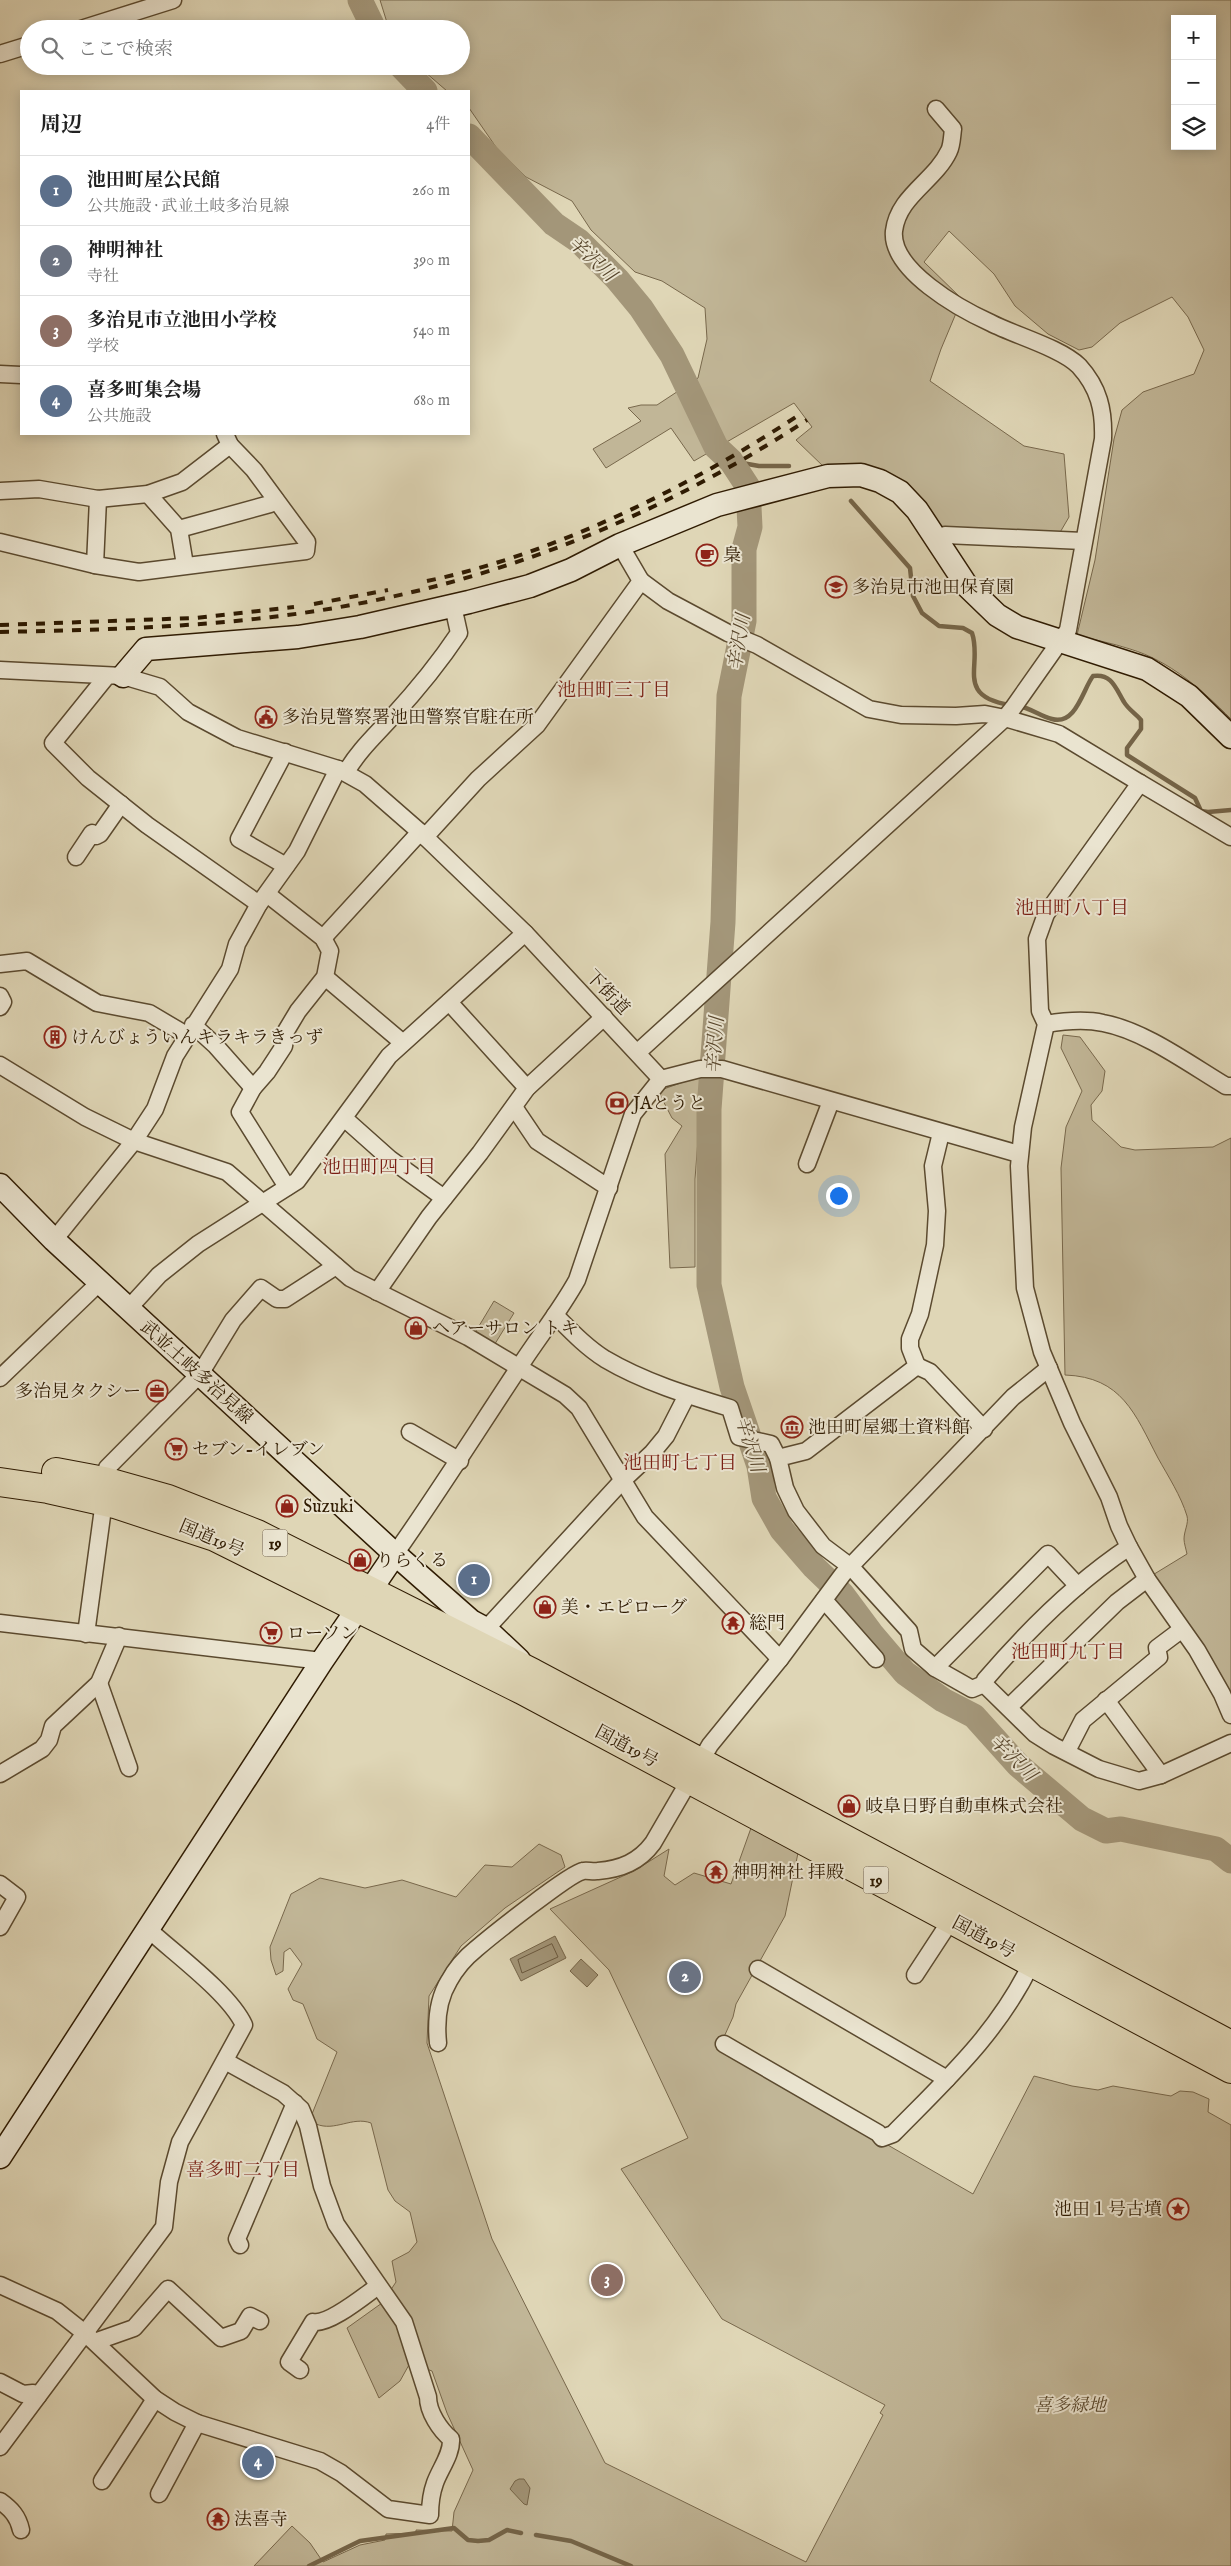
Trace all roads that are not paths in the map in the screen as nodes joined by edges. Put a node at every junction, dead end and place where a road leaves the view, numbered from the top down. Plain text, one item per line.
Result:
1 (173, 0) edge
2 (110, 20) edge
3 (20, 48) edge
4 (0, 54) edge
5 (936, 109) dead end
6 (0, 374) edge
7 (20, 375) edge
8 (227, 439) edge
9 (0, 491) edge
10 (148, 494) junction
11 (98, 499) junction
12 (275, 499) junction
13 (179, 529) junction
14 (936, 540) junction
15 (1083, 541) junction
16 (0, 542) edge
17 (620, 545) junction
18 (95, 565) junction
19 (185, 565) junction
20 (641, 582) junction
21 (453, 606) junction
22 (1062, 641) junction
23 (0, 670) edge
24 (115, 676) junction
25 (1012, 710) junction
26 (1231, 737) edge
27 (285, 752) junction
28 (342, 771) junction
29 (1140, 783) junction
30 (121, 804) junction
31 (423, 834) junction
32 (1231, 837) edge
33 (76, 857) dead end
34 (286, 866) junction
35 (263, 899) junction
36 (525, 933) junction
37 (324, 938) junction
38 (0, 964) edge
39 (325, 977) junction
40 (0, 996) edge
41 (449, 1002) junction
42 (0, 1007) edge
43 (604, 1017) junction
44 (1046, 1024) junction
45 (190, 1031) junction
46 (402, 1042) junction
47 (638, 1052) junction
48 (0, 1065) edge
49 (661, 1079) junction
50 (1231, 1086) edge
51 (253, 1088) junction
52 (527, 1088) junction
53 (831, 1101) junction
54 (514, 1107) junction
55 (344, 1118) junction
56 (941, 1133) junction
57 (134, 1141) junction
58 (1019, 1154) junction
59 (807, 1164) dead end
60 (0, 1185) edge
61 (287, 1187) junction
62 (609, 1188) junction
63 (444, 1198) junction
64 (262, 1202) junction
65 (54, 1240) junction
66 (336, 1266) junction
67 (99, 1283) junction
68 (377, 1292) junction
69 (128, 1309) junction
70 (555, 1315) junction
71 (917, 1366) junction
72 (1049, 1368) junction
73 (518, 1369) junction
74 (200, 1374) junction
75 (0, 1378) edge
76 (687, 1395) junction
77 (984, 1430) junction
78 (410, 1432) dead end
79 (778, 1458) junction
80 (460, 1461) junction
81 (0, 1464) edge
82 (622, 1481) junction
83 (0, 1482) edge
84 (104, 1491) junction
85 (1129, 1547) junction
86 (395, 1554) junction
87 (847, 1570) junction
88 (1147, 1579) junction
89 (1078, 1586) junction
90 (825, 1599) junction
91 (364, 1600) junction
92 (0, 1623) edge
93 (486, 1630) junction
94 (1181, 1630) junction
95 (86, 1634) junction
96 (119, 1636) junction
97 (780, 1659) junction
98 (876, 1659) dead end
99 (322, 1661) junction
100 (935, 1668) junction
101 (533, 1673) junction
102 (98, 1683) junction
103 (984, 1684) junction
104 (1106, 1700) junction
105 (1009, 1707) junction
106 (1231, 1715) edge
107 (1231, 1743) edge
108 (1067, 1751) junction
109 (129, 1768) dead end
110 (694, 1771) junction
111 (0, 1774) edge
112 (1161, 1775) junction
113 (0, 1884) edge
114 (951, 1920) junction
115 (0, 1927) edge
116 (148, 1929) junction
117 (1032, 1962) junction
118 (758, 1969) dead end
119 (915, 1975) dead end
120 (438, 2043) dead end
121 (724, 2044) dead end
122 (1231, 2045) edge
123 (225, 2061) junction
124 (1231, 2069) edge
125 (947, 2079) junction
126 (295, 2103) junction
127 (0, 2157) edge
128 (240, 2245) dead end
129 (0, 2285) edge
130 (378, 2286) junction
131 (260, 2321) dead end
132 (92, 2339) junction
133 (300, 2370) dead end
134 (0, 2382) edge
135 (38, 2396) junction
136 (155, 2399) junction
137 (197, 2423) junction
138 (0, 2447) edge
139 (102, 2480) dead end
140 (159, 2494) dead end
141 (0, 2500) edge
142 (21, 2530) dead end

1 - 2 street
3 - 4 street
5 - 15 street
6 - 7 street
8 - 10 street
8 - 12 street
9 - 11 street
10 - 11 street
10 - 13 street
11 - 18 street
12 - 13 street
12 - 19 street
13 - 19 street
14 - 15 street
14 - 17 street
14 - 22 street
15 - 22 street
16 - 18 street
17 - 20 street
17 - 21 street
18 - 19 street
20 - 25 street
20 - 31 street
21 - 24 street
21 - 28 street
22 - 25 street
22 - 26 street
23 - 24 street, 下街道
24 - 27 street, 下街道
24 - 30 street
25 - 29 street
25 - 47 street
27 - 28 street, 下街道
27 - 34 street
28 - 31 street, 下街道
28 - 34 street
29 - 32 street
29 - 44 street
30 - 33 street
30 - 35 street
31 - 36 street, 下街道
31 - 37 street
34 - 35 street
35 - 37 street
35 - 45 street
36 - 41 street
36 - 43 street, 下街道
37 - 39 street
38 - 45 street
39 - 46 street
39 - 51 street
40 - 42 street
41 - 46 street
41 - 52 street
43 - 47 street, 下街道
43 - 52 street
44 - 50 street
44 - 58 street
45 - 51 street
45 - 57 street
46 - 55 street
47 - 49 street, 下街道
48 - 57 street
49 - 53 street
49 - 62 street
51 - 61 street
52 - 54 street
53 - 56 street
53 - 59 street
54 - 62 street
54 - 63 street
55 - 61 street
55 - 63 street
56 - 58 street
56 - 71 street
57 - 64 street
57 - 65 street
58 - 72 street
60 - 65 street, 武並土岐多治見線
61 - 64 street
62 - 70 street
63 - 68 street
64 - 66 street
64 - 69 street
65 - 67 street, 武並土岐多治見線
66 - 68 street
66 - 74 street
67 - 69 street, 武並土岐多治見線
67 - 75 street
68 - 73 street
69 - 74 street, 武並土岐多治見線
70 - 73 street
70 - 76 street
71 - 77 street
71 - 79 street
72 - 77 street
72 - 85 street
73 - 80 street
73 - 82 street
74 - 84 street
74 - 86 street, 武並土岐多治見線
76 - 79 street
76 - 82 street
77 - 87 street
78 - 80 street
79 - 87 street
80 - 86 street
81 - 84 highway, 国道19号 / 19
82 - 93 street
82 - 97 street
83 - 84 highway, 国道19号 / 19
84 - 91 highway, 国道19号 / 19
84 - 95 street
85 - 88 street
85 - 89 street
86 - 91 street
86 - 93 street, 武並土岐多治見線
87 - 90 street
87 - 100 street
88 - 94 street
88 - 105 street
89 - 100 street
89 - 103 street
90 - 97 street
90 - 98 street
91 - 99 street
91 - 101 highway, 国道19号 / 19
91 - 110 highway, 国道19号 / 19
92 - 95 street
93 - 101 street, 武並土岐多治見線
94 - 104 street
94 - 106 street
95 - 96 street
96 - 99 street
96 - 102 street
97 - 110 street
99 - 116 street
100 - 103 street
101 - 110 highway, 国道19号 / 19
102 - 109 street
102 - 111 street
103 - 105 street
104 - 108 street
104 - 112 street
105 - 108 street
107 - 112 street
108 - 112 street
110 - 114 highway, 国道19号 / 19
110 - 120 street
110 - 122 highway, 国道19号 / 19
113 - 115 street
114 - 117 highway, 国道19号 / 19
114 - 119 street
116 - 123 street
116 - 127 street
117 - 124 highway, 国道19号 / 19
117 - 125 street
118 - 125 street
121 - 125 street
123 - 126 street
123 - 132 street
126 - 128 street
126 - 130 street
129 - 132 street
130 - 133 street
130 - 137 street
131 - 132 street
132 - 135 street
132 - 136 street
134 - 135 street
135 - 138 street
136 - 137 street
136 - 139 street
137 - 140 street
141 - 142 street

